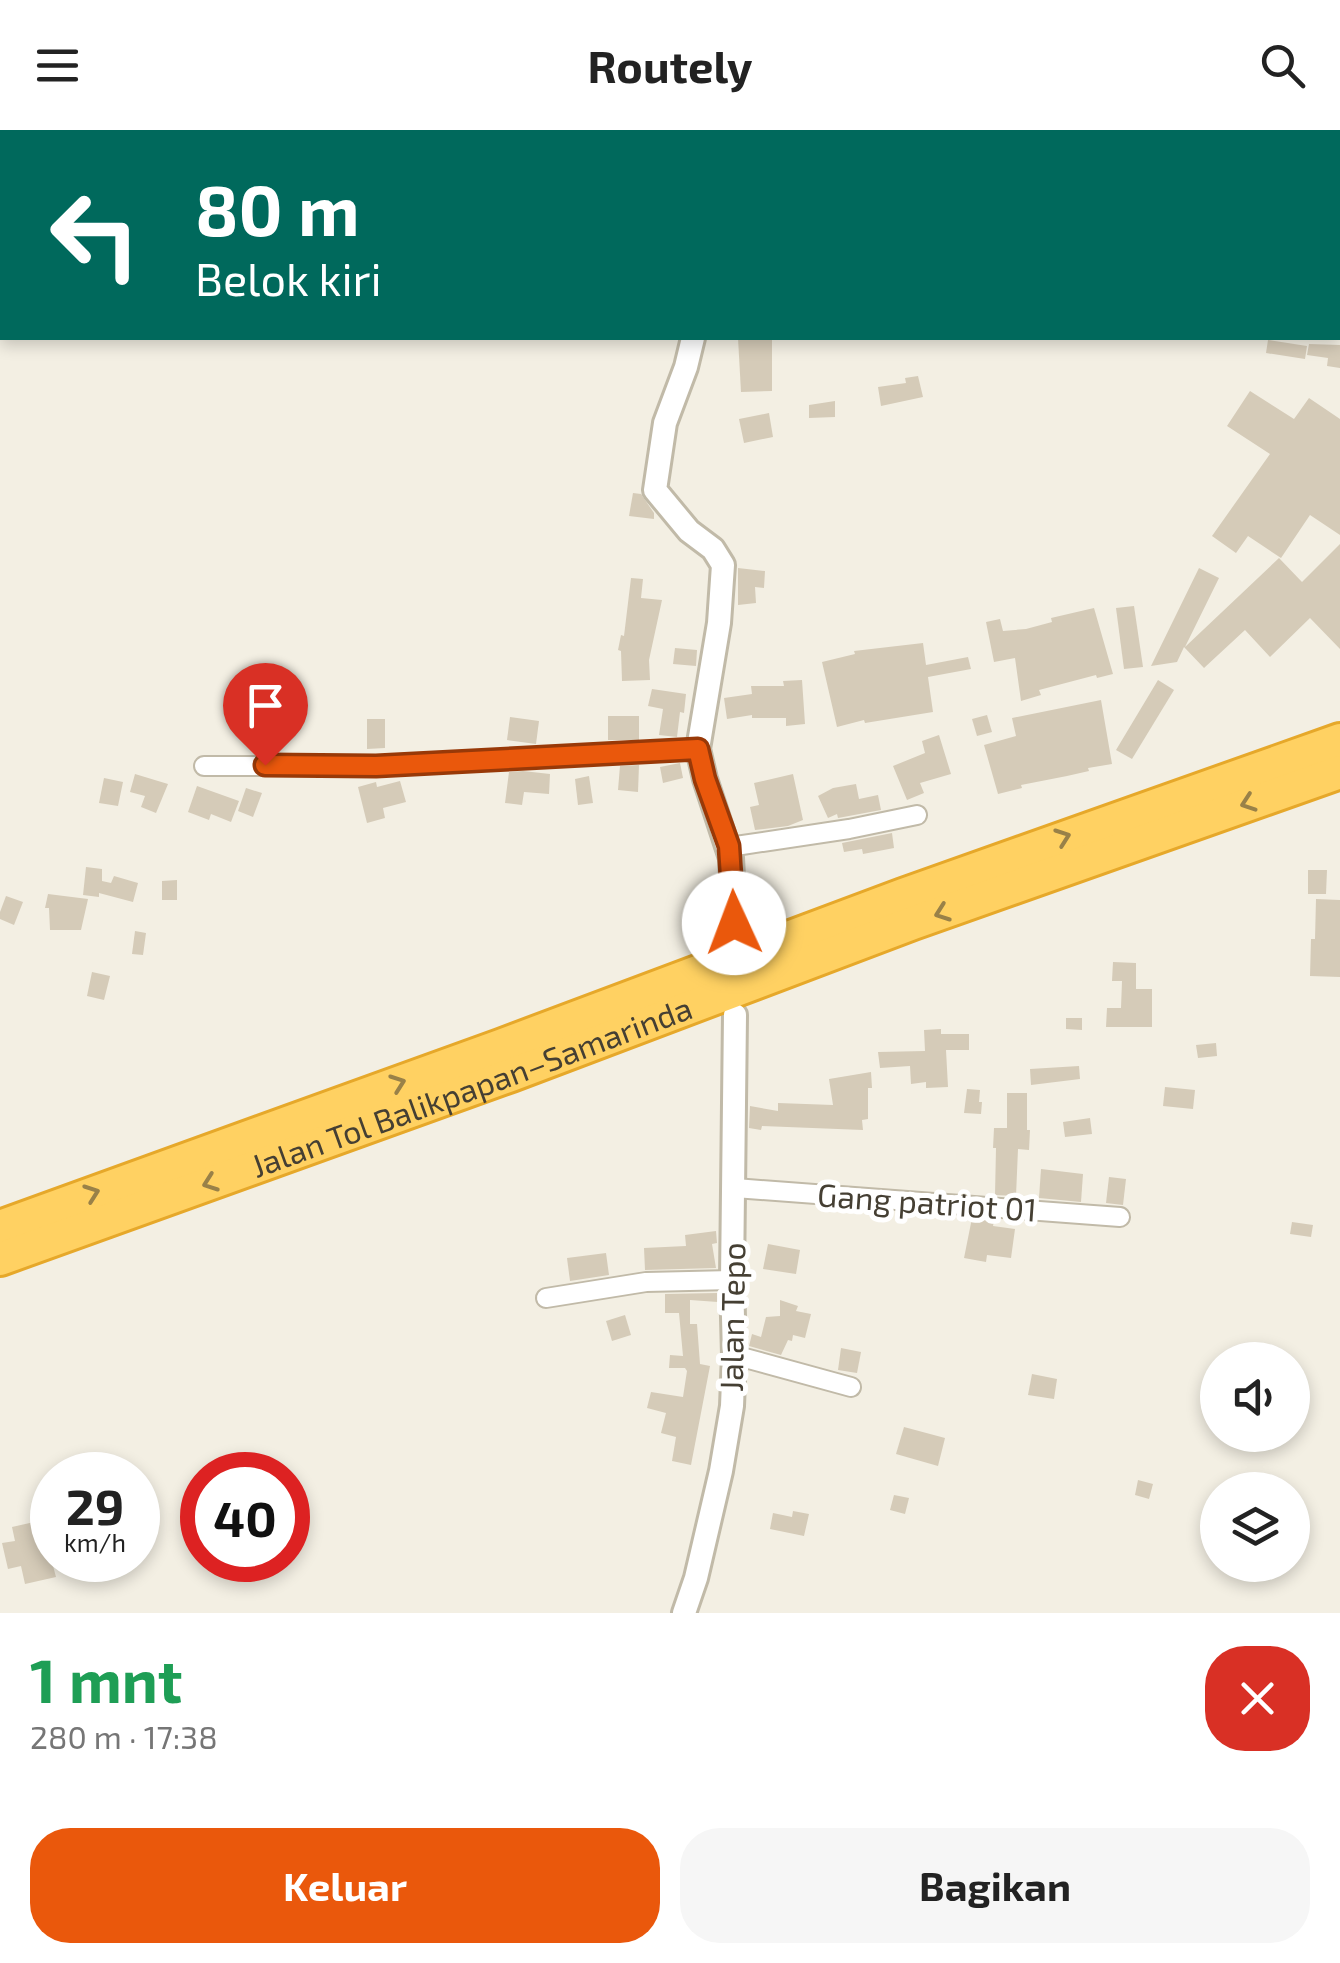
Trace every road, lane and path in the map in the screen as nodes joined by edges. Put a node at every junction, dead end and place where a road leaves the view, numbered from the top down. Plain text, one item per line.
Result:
1 (693, 340) edge
2 (1340, 740) edge
3 (698, 749) junction
4 (204, 766) dead end
5 (1340, 772) edge
6 (917, 815) dead end
7 (729, 846) junction
8 (735, 934) dead end
9 (735, 1015) dead end
10 (734, 1188) junction
11 (1120, 1218) dead end
12 (0, 1226) edge
13 (0, 1259) edge
14 (732, 1280) junction
15 (546, 1298) dead end
16 (734, 1355) junction
17 (851, 1387) dead end
18 (684, 1613) edge

1 - 3 street
12 -> 2 highway, Jalan Tol Balikpapan–Samarinda
3 - 4 street
3 - 7 street
5 -> 13 highway, Jalan Tol Balikpapan–Samarinda
6 - 7 street
7 - 8 street
9 - 10 street, Jalan Tepo
10 - 11 street, Gang patriot 01
10 - 14 street, Jalan Tepo
14 - 15 street
14 - 16 street, Jalan Tepo
16 - 17 street
16 - 18 street, Jalan Tepo

